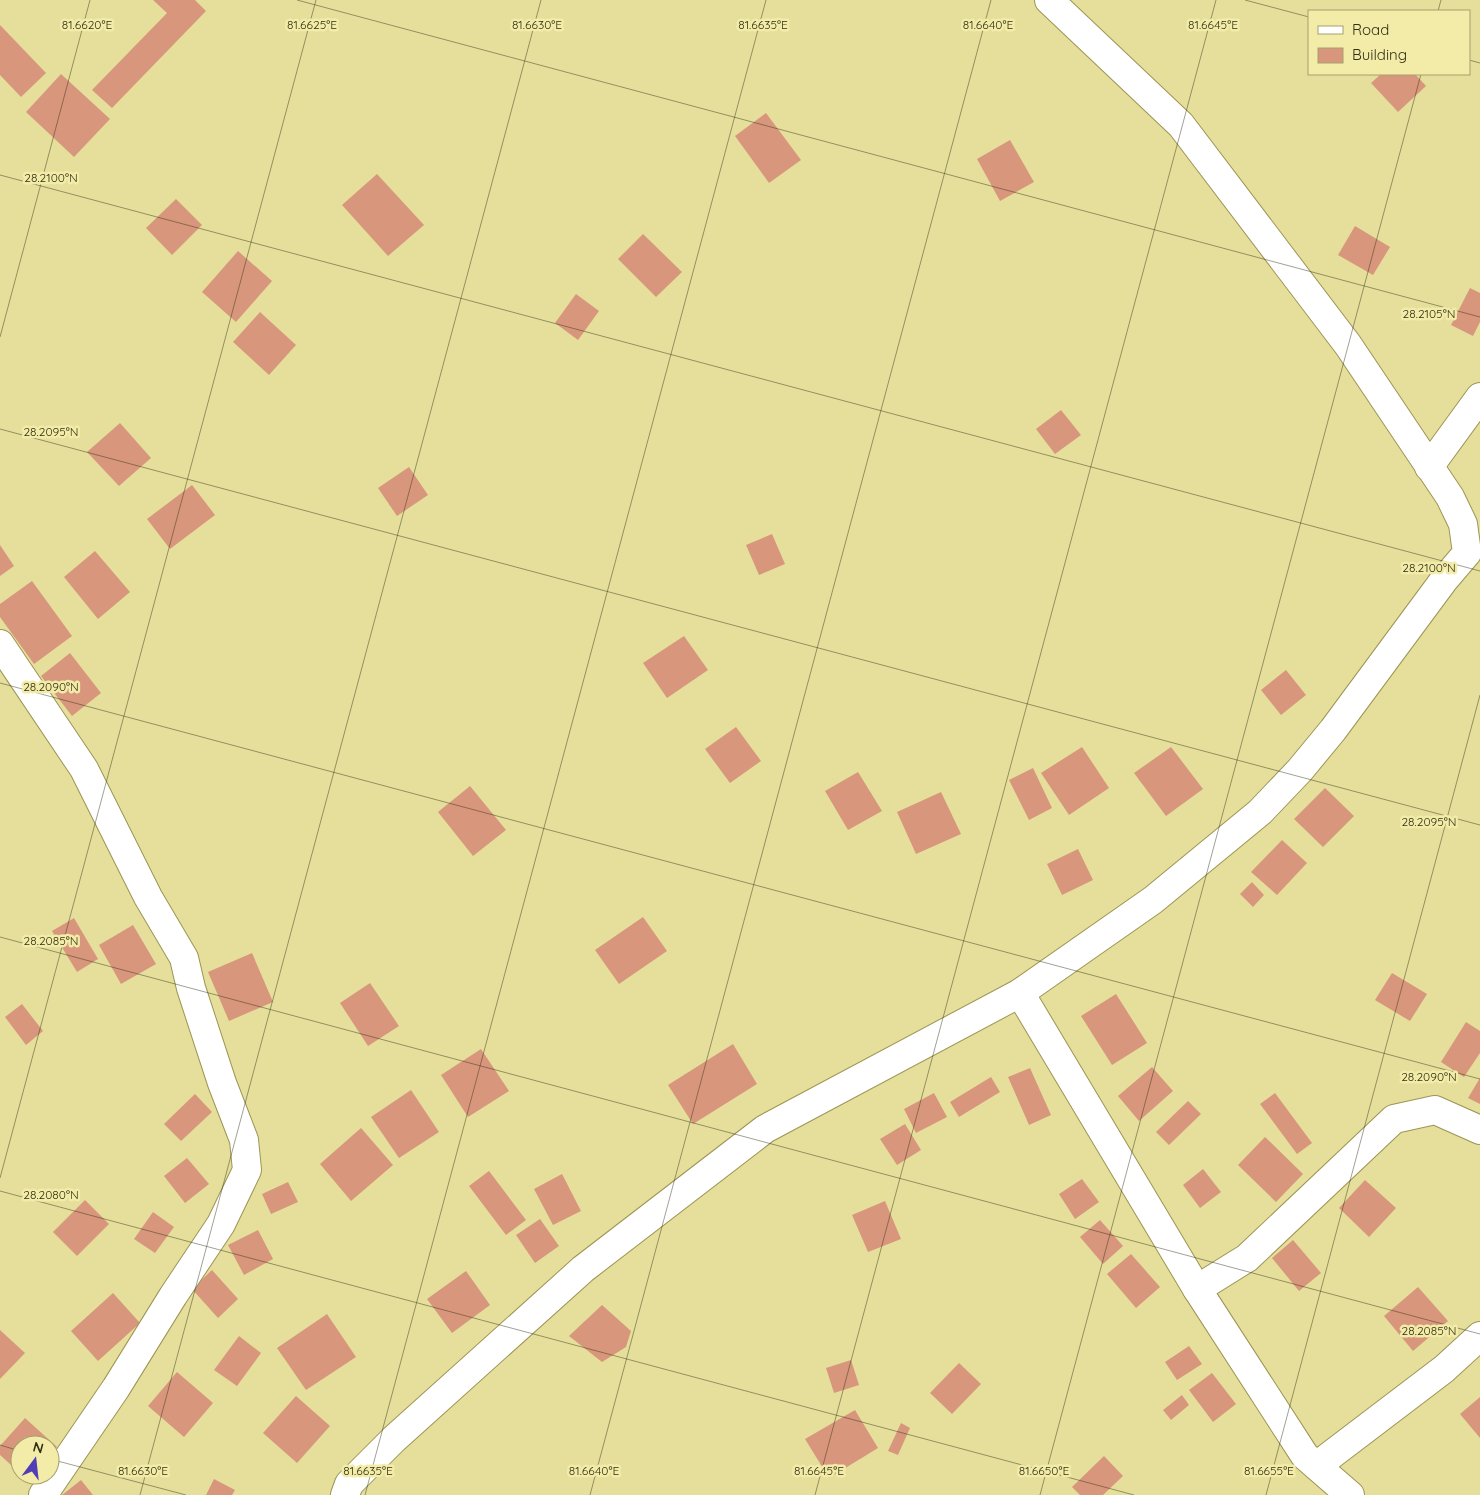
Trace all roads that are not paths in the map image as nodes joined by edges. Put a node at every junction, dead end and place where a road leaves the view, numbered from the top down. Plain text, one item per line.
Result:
1 (1049, 0) edge
2 (1480, 397) edge
3 (1429, 467) junction
4 (0, 644) edge
5 (1020, 993) junction
6 (1480, 1130) edge
7 (1197, 1289) junction
8 (1480, 1336) edge
9 (1316, 1464) junction
10 (43, 1495) edge
11 (345, 1495) edge
12 (1350, 1495) edge

1 - 3 street
2 - 3 street
3 - 5 street
4 - 10 street
5 - 7 street
5 - 11 street
6 - 7 street
7 - 9 street
8 - 9 street
9 - 12 street

